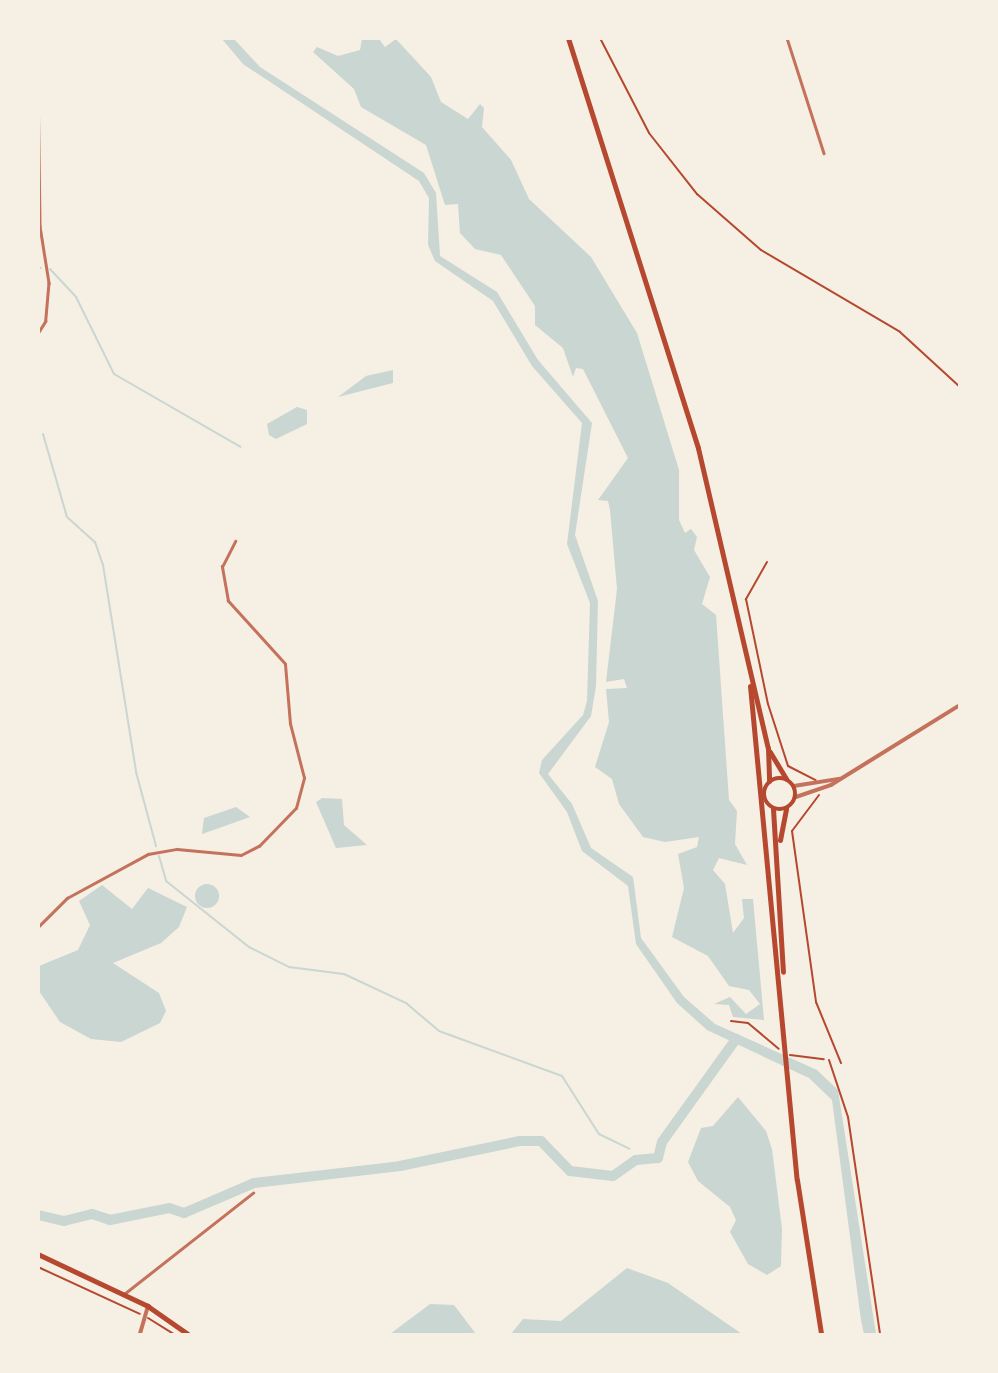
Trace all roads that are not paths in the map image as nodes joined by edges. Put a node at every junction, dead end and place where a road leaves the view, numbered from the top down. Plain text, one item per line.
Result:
1 (568, 38) edge
2 (787, 38) edge
3 (38, 79) edge
4 (824, 153) dead end
5 (38, 334) edge
6 (235, 541) dead end
7 (747, 660) junction
8 (960, 705) edge
9 (768, 748) junction
10 (786, 779) junction
11 (840, 779) junction
12 (769, 781) junction
13 (794, 786) junction
14 (796, 797) junction
15 (773, 809) junction
16 (786, 809) junction
17 (779, 850) junction
18 (38, 927) edge
19 (786, 1038) junction
20 (253, 1193) dead end
21 (38, 1254) edge
22 (124, 1294) junction
23 (148, 1306) junction
24 (141, 1335) edge
25 (188, 1335) edge
26 (821, 1335) edge

1 - 7 highway
2 - 4 street
3 - 5 street
6 - 18 street
7 - 9 highway
7 - 19 highway
8 - 11 street
9 - 10 highway
9 - 12 highway
10 - 12 main road
10 - 13 main road
11 - 13 street
11 - 14 street
12 - 15 main road
13 - 14 main road
14 - 16 main road
15 - 16 main road
15 - 17 highway
16 - 17 highway
17 - 19 highway
19 - 26 highway
20 - 22 street
21 - 22 main road
22 - 23 main road
23 - 24 street
23 - 25 main road

